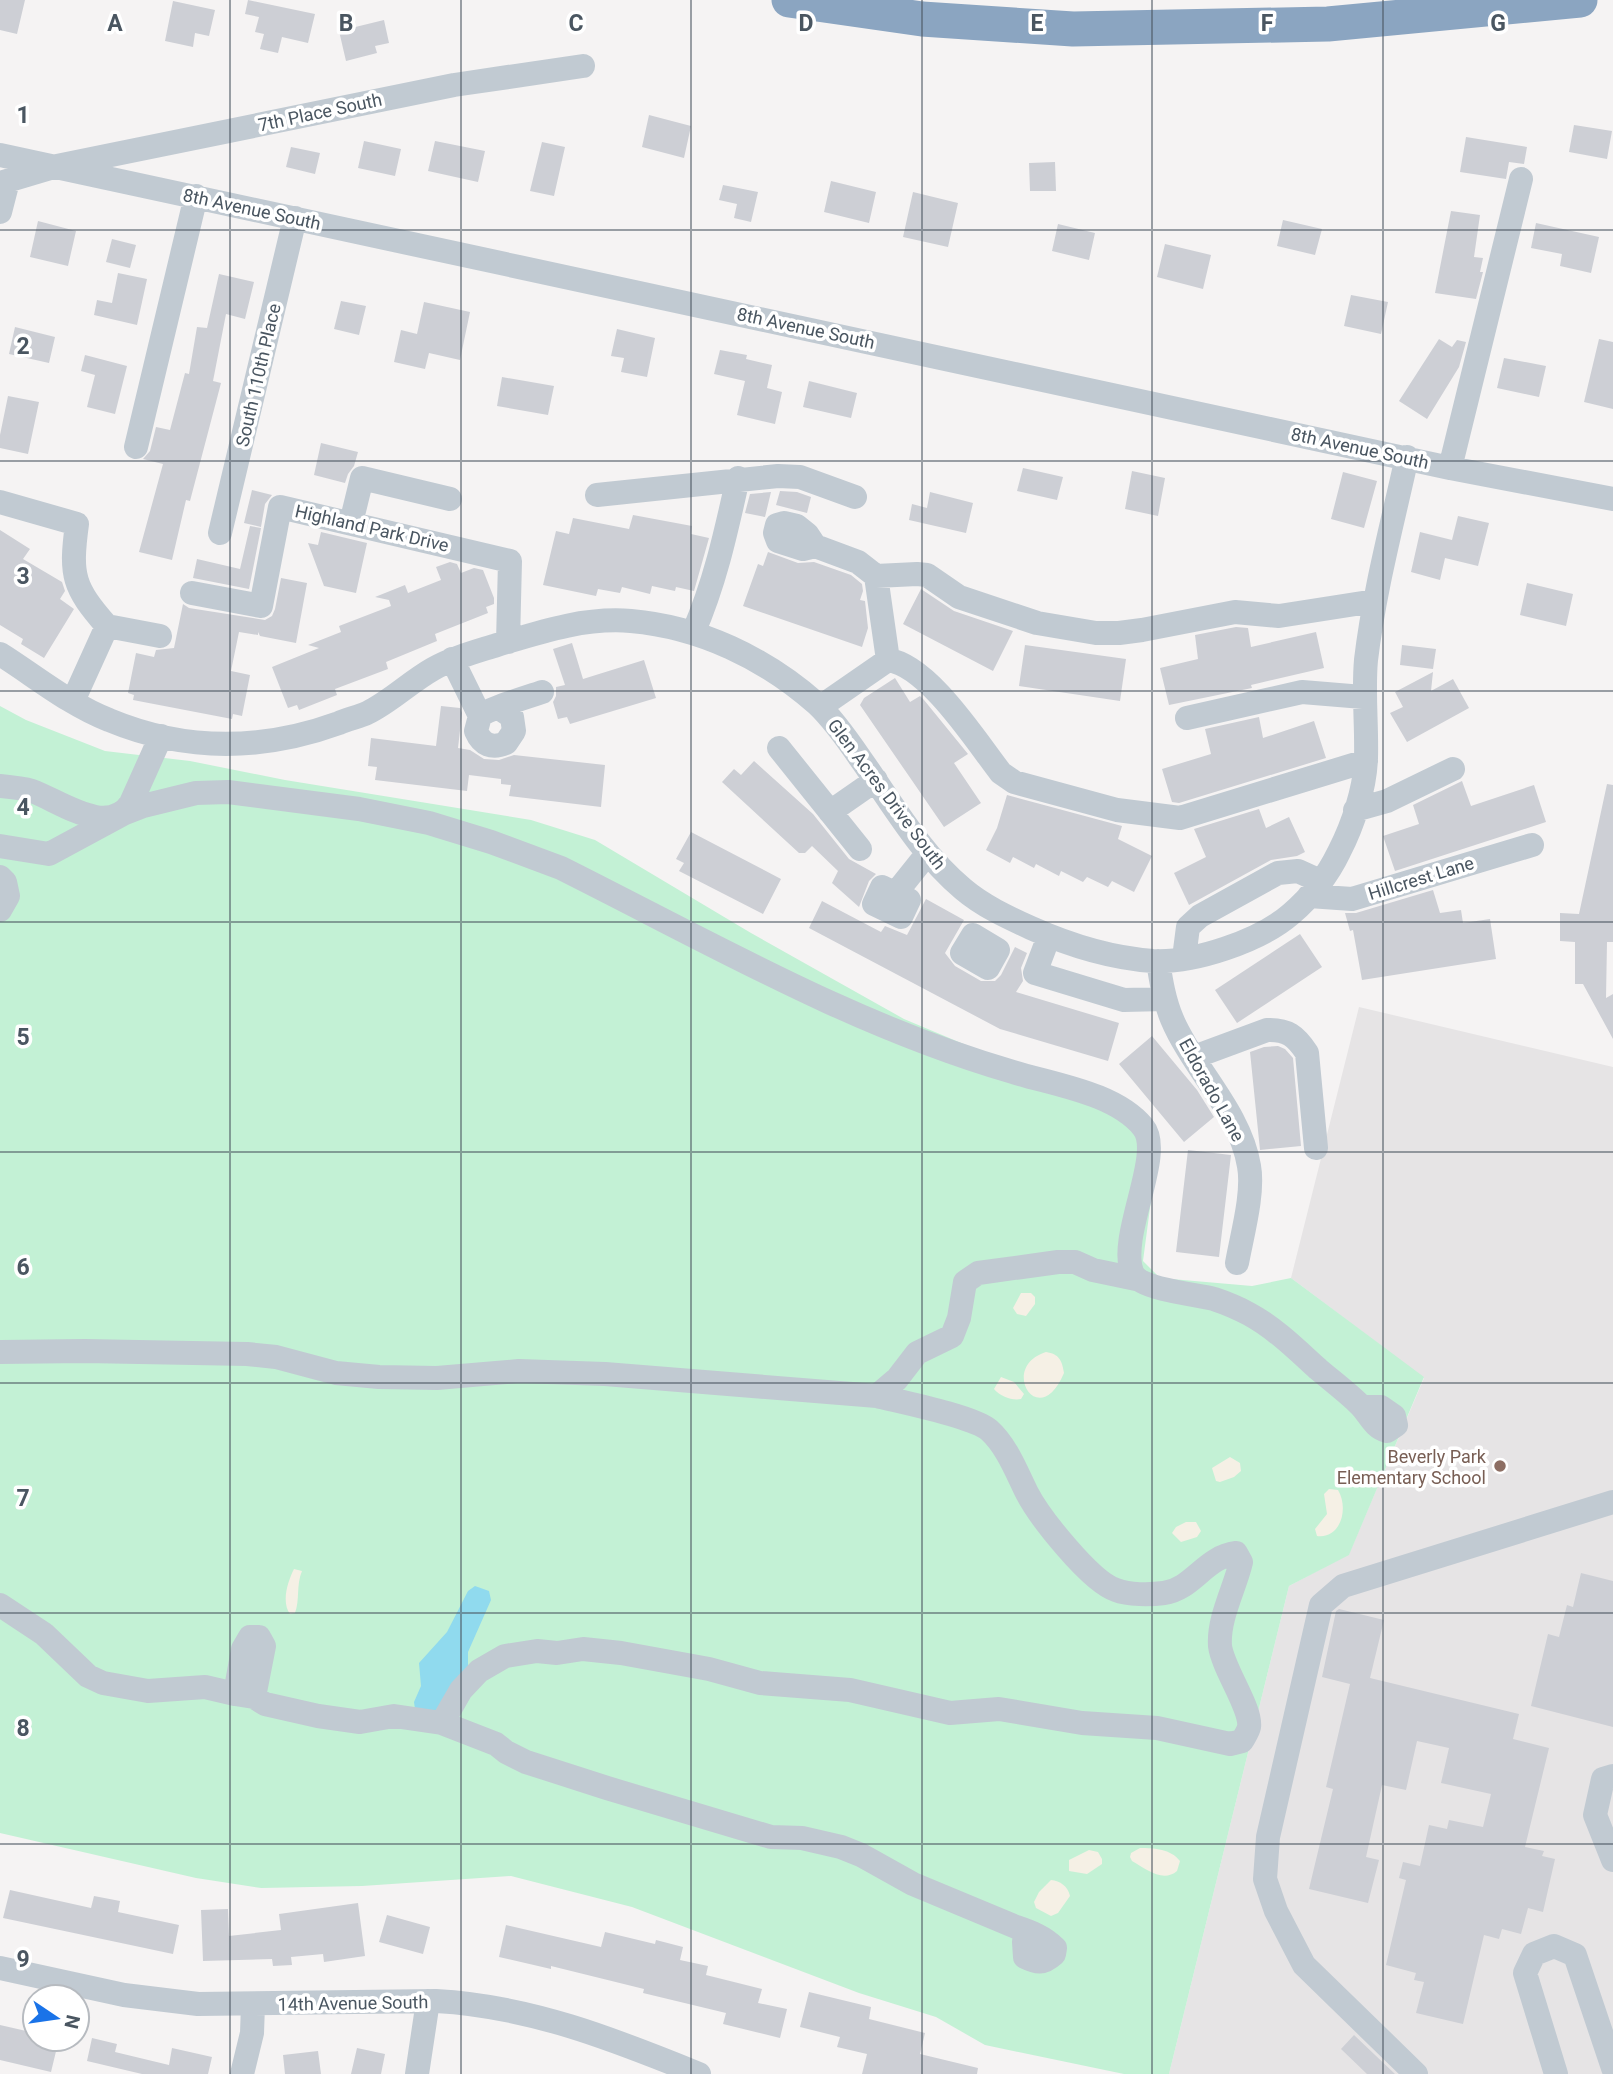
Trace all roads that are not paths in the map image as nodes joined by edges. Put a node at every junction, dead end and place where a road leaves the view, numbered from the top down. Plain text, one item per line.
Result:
1 (789, 0) edge
2 (913, 0) edge
3 (1580, 0) edge
4 (1169, 26) junction
5 (583, 66) dead end
6 (0, 155) edge
7 (57, 166) junction
8 (1521, 179) dead end
9 (4, 182) edge
10 (196, 196) junction
11 (0, 212) edge
12 (295, 218) junction
13 (136, 447) dead end
14 (1407, 457) junction
15 (1450, 467) junction
16 (738, 478) junction
17 (1612, 494) edge
18 (597, 495) dead end
19 (855, 497) dead end
20 (450, 499) dead end
21 (0, 502) edge
22 (351, 523) junction
23 (220, 533) dead end
24 (815, 547) dead end
25 (876, 576) junction
26 (192, 593) dead end
27 (1375, 601) junction
28 (107, 626) junction
29 (693, 633) junction
30 (160, 636) dead end
31 (508, 642) junction
32 (0, 654) edge
33 (452, 659) junction
34 (888, 660) junction
35 (542, 692) dead end
36 (1363, 697) junction
37 (73, 701) junction
38 (820, 707) junction
39 (1187, 718) dead end
40 (160, 736) junction
41 (779, 748) dead end
42 (1366, 761) junction
43 (1453, 769) dead end
44 (876, 780) junction
45 (0, 786) edge
46 (1355, 810) junction
47 (830, 812) junction
48 (125, 813) junction
49 (1532, 845) dead end
50 (0, 846) edge
51 (860, 849) dead end
52 (927, 853) junction
53 (0, 877) edge
54 (1315, 889) junction
55 (895, 894) dead end
56 (0, 910) edge
57 (999, 914) junction
58 (1049, 936) junction
59 (983, 942) dead end
60 (1184, 958) junction
61 (1158, 961) junction
62 (1165, 999) junction
63 (1194, 1057) junction
64 (1316, 1147) dead end
65 (1237, 1262) dead end
66 (1136, 1279) junction
67 (0, 1352) edge
68 (877, 1396) junction
69 (1362, 1407) dead end
70 (1613, 1502) edge
71 (0, 1605) edge
72 (442, 1723) junction
73 (1613, 1776) edge
74 (1613, 1860) edge
75 (1030, 1932) dead end
76 (0, 1968) edge
77 (428, 2001) junction
78 (253, 2004) junction
79 (1613, 2068) edge
80 (242, 2074) edge
81 (417, 2074) edge
82 (699, 2074) edge
83 (1416, 2074) edge
84 (1556, 2074) edge

1 - 4 highway
2 - 4 highway
3 - 4 highway
5 - 7 street, 7th Place South
6 - 7 street, 8th Avenue South
7 - 9 street, 7th Place South
7 - 10 street, 8th Avenue South
8 - 15 street
9 - 11 street
10 - 12 street, 8th Avenue South
10 - 13 street
12 - 14 street, 8th Avenue South
12 - 23 street, South 110th Place
14 - 15 street, 8th Avenue South
14 - 27 street, Glen Acres Drive South
15 - 17 street, 8th Avenue South
16 - 18 street
16 - 19 street
16 - 29 street
20 - 22 street
21 - 28 street
22 - 26 street, Highland Park Drive
22 - 31 street, Highland Park Drive
24 - 25 street
25 - 27 street
25 - 34 street
27 - 36 street, Glen Acres Drive South
28 - 30 street
28 - 37 street
29 - 31 street, Glen Acres Drive South
29 - 38 street, Glen Acres Drive South
31 - 33 street, Glen Acres Drive South
32 - 37 street, Glen Acres Drive South
33 - 35 street
33 - 40 street, Glen Acres Drive South
34 - 38 street
34 - 42 street
36 - 39 street
36 - 42 street, Glen Acres Drive South
37 - 40 street, Glen Acres Drive South
38 - 44 street, Glen Acres Drive South
40 - 48 street
41 - 47 street
42 - 46 street, Glen Acres Drive South
43 - 46 street
44 - 47 street
44 - 52 street, Glen Acres Drive South
45 - 48 street
46 - 54 street, Glen Acres Drive South
47 - 51 street
48 - 50 street
48 - 66 street
49 - 54 street, Hillcrest Lane
52 - 55 street
52 - 57 street, Glen Acres Drive South
53 - 56 street
54 - 60 street, Glen Acres Drive South
54 - 60 street, Hillcrest Lane
57 - 58 street, Glen Acres Drive South
57 - 59 street
58 - 61 street, Glen Acres Drive South
58 - 62 street
60 - 61 street, Glen Acres Drive South
61 - 62 street, Eldorado Lane
62 - 63 street, Eldorado Lane
63 - 64 street
63 - 65 street, Eldorado Lane
66 - 68 street
66 - 69 street
67 - 68 street
68 - 72 street
70 - 83 street
71 - 72 street
72 - 75 street
73 - 74 street
76 - 78 street, 14th Avenue South
77 - 78 street, 14th Avenue South
77 - 81 street
77 - 82 street, 14th Avenue South
78 - 80 street
79 - 84 street

